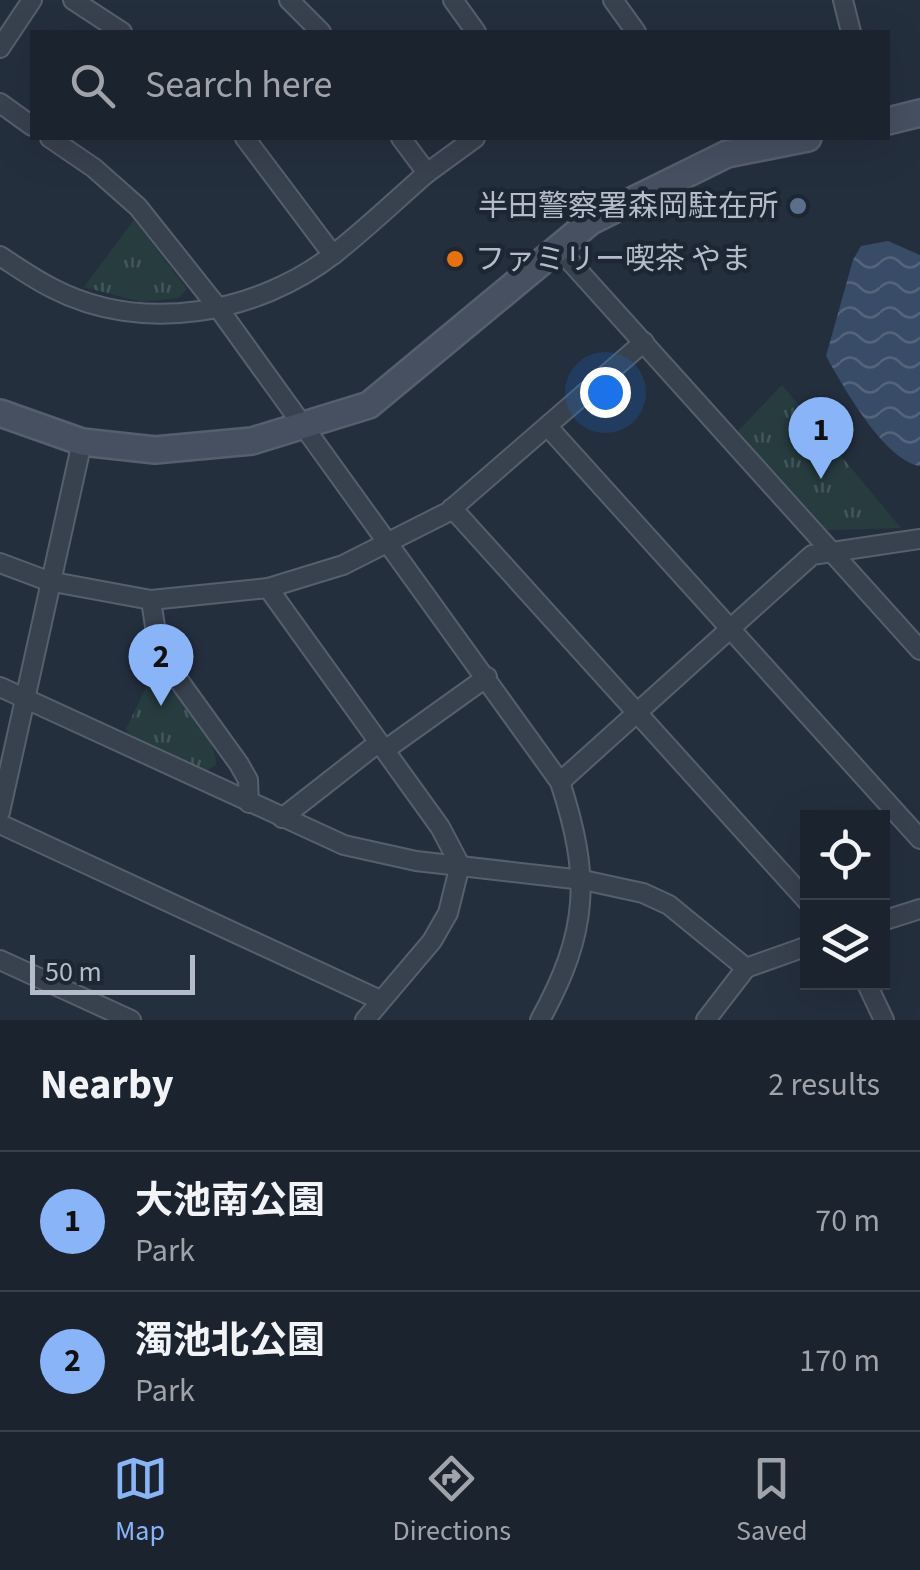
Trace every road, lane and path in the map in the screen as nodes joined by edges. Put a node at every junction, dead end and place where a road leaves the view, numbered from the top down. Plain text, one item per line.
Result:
1 (32, 0) edge
2 (74, 0) edge
3 (288, 0) edge
4 (453, 0) edge
5 (613, 0) edge
6 (843, 0) edge
7 (119, 30) edge
8 (319, 30) edge
9 (475, 30) edge
10 (635, 30) edge
11 (850, 30) edge
12 (0, 48) edge
13 (0, 104) edge
14 (920, 113) edge
15 (890, 120) edge
16 (30, 125) edge
17 (53, 140) edge
18 (246, 140) edge
19 (402, 140) edge
20 (471, 140) edge
21 (786, 140) edge
22 (721, 146) edge
23 (427, 173) junction
24 (558, 248) junction
25 (0, 256) edge
26 (332, 256) junction
27 (219, 309) junction
28 (644, 342) junction
29 (0, 413) edge
30 (303, 426) junction
31 (550, 428) junction
32 (82, 442) junction
33 (452, 508) junction
34 (920, 539) edge
35 (390, 544) junction
36 (830, 549) junction
37 (0, 563) edge
38 (48, 581) junction
39 (268, 588) junction
40 (151, 600) junction
41 (732, 628) junction
42 (920, 650) edge
43 (487, 677) junction
44 (0, 687) edge
45 (24, 698) junction
46 (639, 714) junction
47 (382, 746) junction
48 (560, 782) junction
49 (249, 803) junction
50 (0, 812) edge
51 (282, 818) junction
52 (0, 824) edge
53 (920, 839) edge
54 (460, 865) junction
55 (583, 880) junction
56 (806, 900) edge
57 (920, 909) edge
58 (890, 918) edge
59 (800, 949) edge
60 (0, 960) edge
61 (746, 968) junction
62 (870, 990) edge
63 (380, 1000) junction
64 (131, 1020) edge
65 (364, 1020) edge
66 (540, 1020) edge
67 (706, 1020) edge
68 (884, 1020) edge

1 - 12 street
2 - 7 street
3 - 8 street
4 - 9 street
5 - 10 street
6 - 11 street
13 - 16 street
14 - 15 street
17 - 27 street
18 - 26 street
19 - 23 street
20 - 23 street
21 - 22 street
22 - 24 street
23 - 26 street
24 - 28 street
24 - 30 street
25 - 27 street
26 - 27 street
27 - 30 street
28 - 31 street
28 - 36 street
29 - 32 street
30 - 32 street
30 - 35 street
31 - 33 street
31 - 41 street
32 - 38 street
33 - 35 street
33 - 46 street
34 - 36 street
35 - 39 street
35 - 43 street
36 - 41 street
36 - 42 street
37 - 38 street
38 - 40 street
38 - 45 street
39 - 40 street
39 - 47 street
40 - 49 street
41 - 46 street
41 - 53 street
43 - 47 street
43 - 48 street
44 - 45 street
45 - 49 street
45 - 50 street
46 - 48 street
46 - 56 street
47 - 51 street
47 - 54 street
48 - 55 street
49 - 51 street
51 - 54 street
52 - 63 street
54 - 55 street
54 - 63 street
55 - 61 street
55 - 66 street
57 - 58 street
59 - 61 street
60 - 64 street
61 - 67 street
62 - 68 street
63 - 65 street

